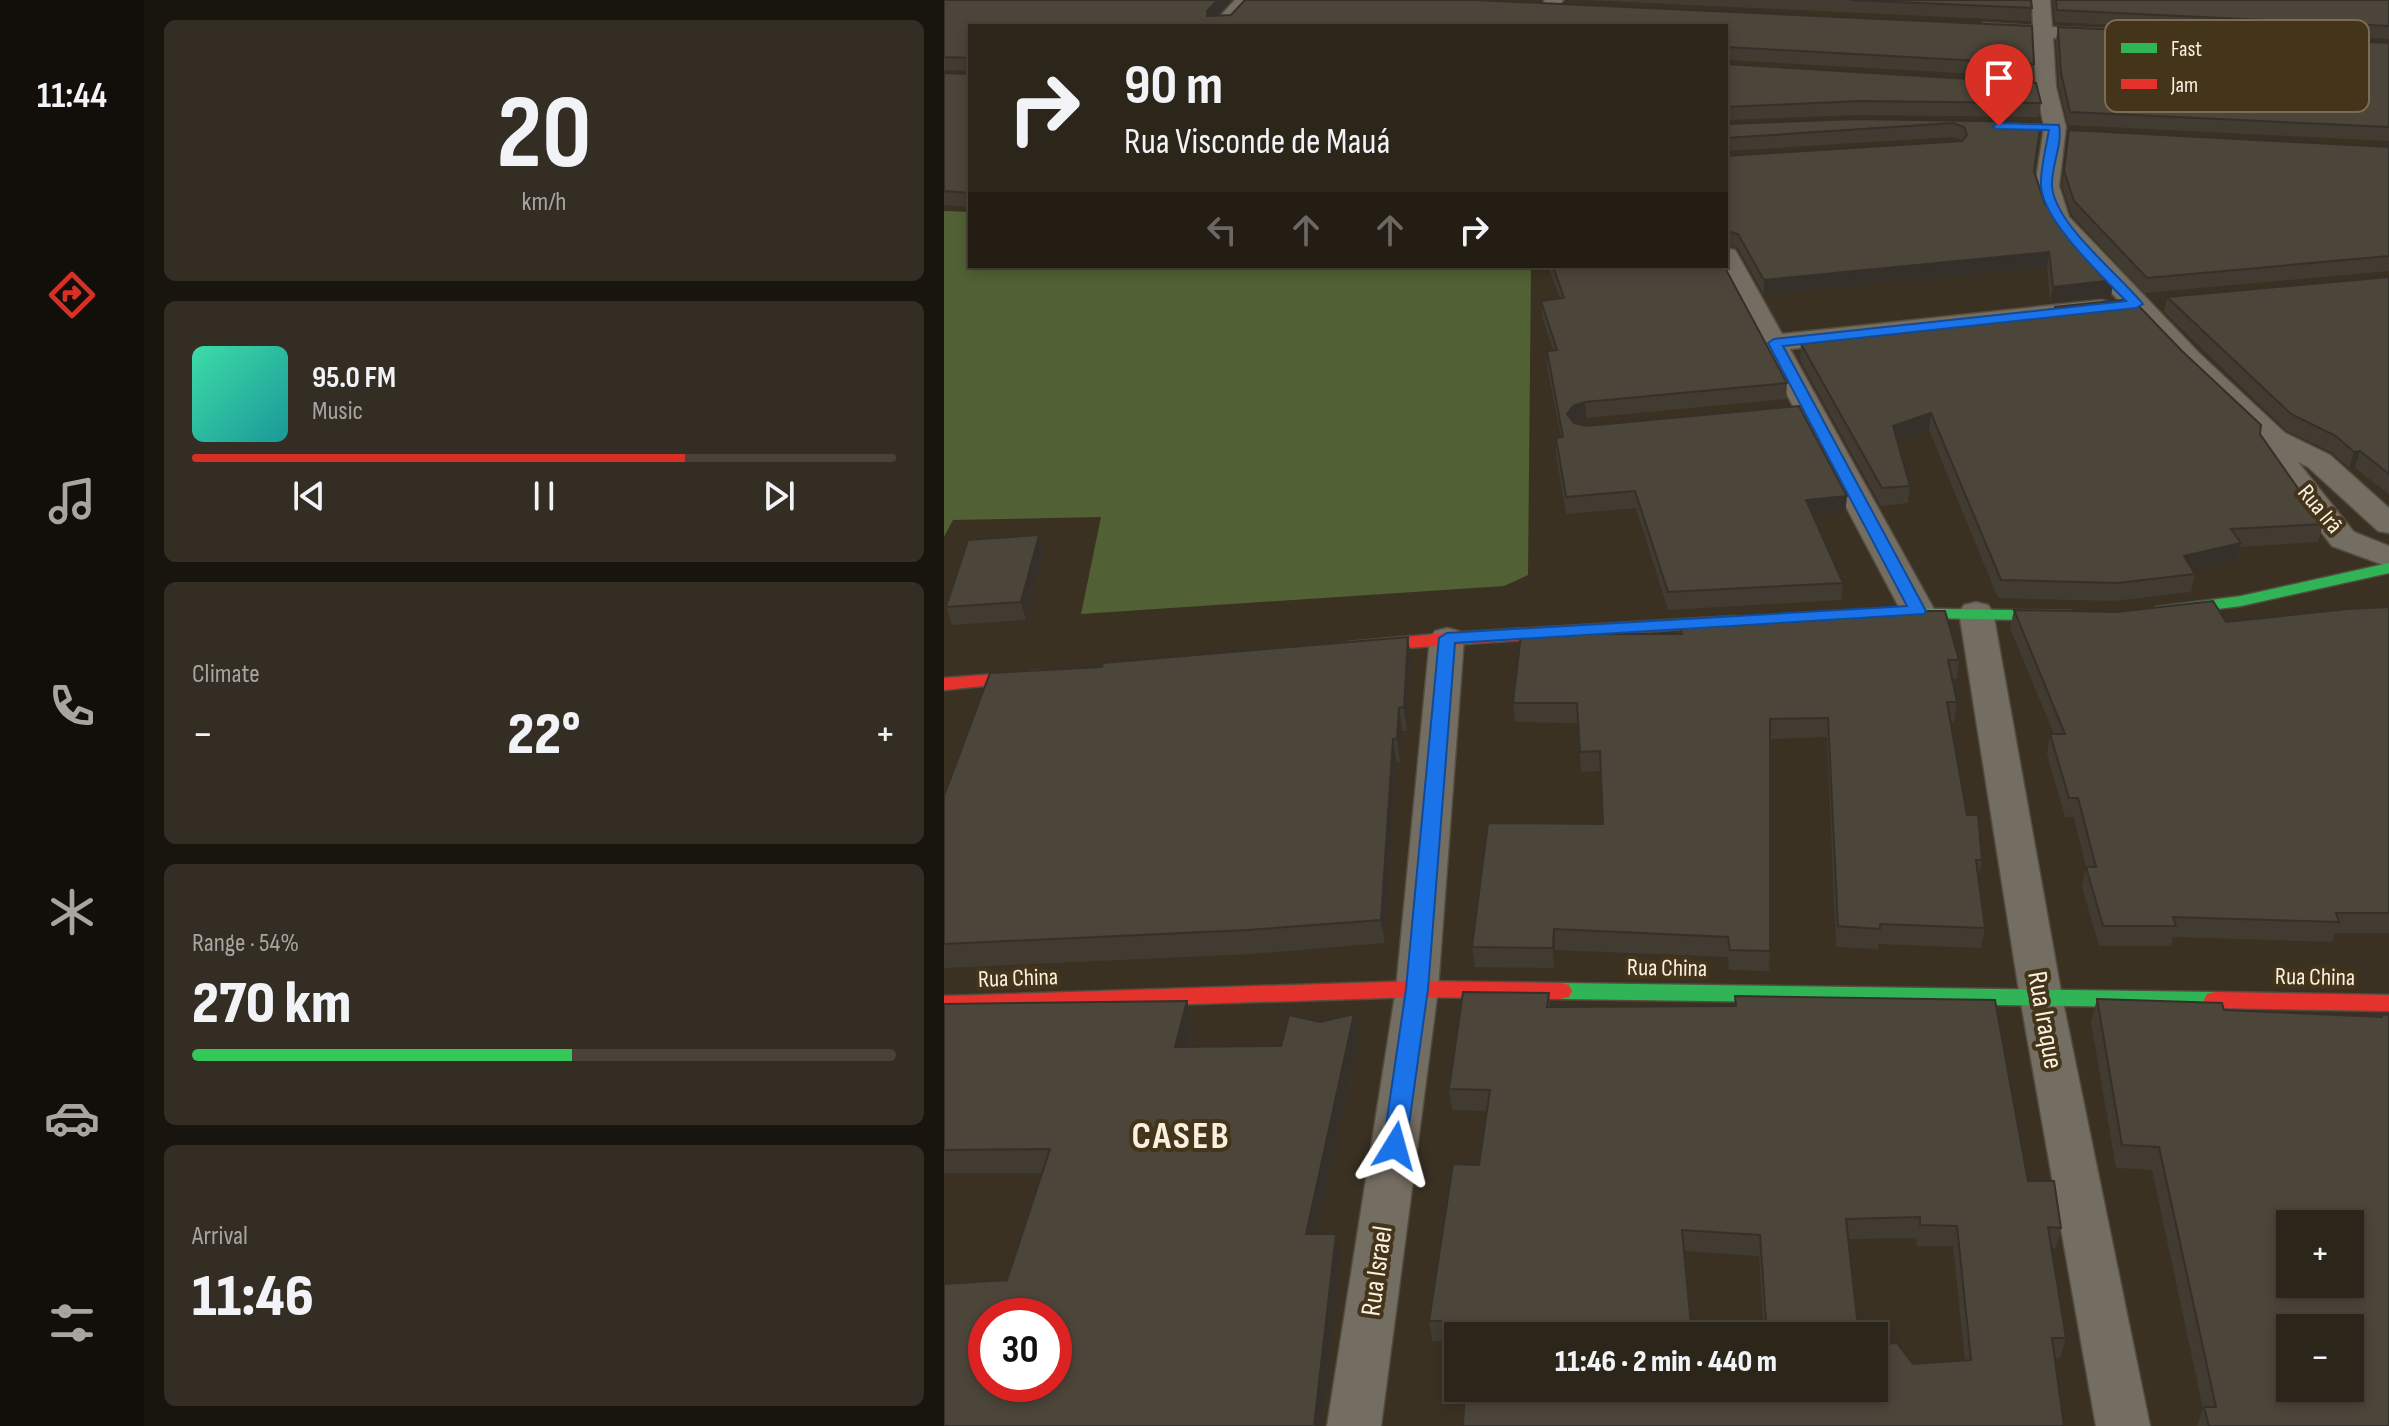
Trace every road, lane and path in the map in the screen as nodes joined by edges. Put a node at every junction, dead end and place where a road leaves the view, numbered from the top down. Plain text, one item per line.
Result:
1 (1245, 0) edge
2 (2041, 0) edge
3 (1556, 5) edge
4 (1521, 6) edge
5 (1223, 24) edge
6 (1539, 24) edge
7 (1965, 28) edge
8 (2044, 32) junction
9 (2105, 34) edge
10 (2047, 134) junction
11 (2084, 136) edge
12 (1728, 259) edge
13 (2168, 301) edge
14 (2136, 304) junction
15 (1774, 343) junction
16 (1812, 409) junction
17 (1782, 412) edge
18 (2275, 439) junction
19 (2389, 524) edge
20 (2389, 557) edge
21 (2389, 568) edge
22 (1918, 611) junction
23 (1976, 612) junction
24 (1871, 614) edge
25 (2141, 614) edge
26 (2097, 616) edge
27 (1761, 620) edge
28 (1447, 638) junction
29 (1337, 648) edge
30 (1070, 672) edge
31 (944, 684) edge
32 (1417, 989) junction
33 (2041, 997) junction
34 (2389, 1003) edge
35 (944, 1004) edge
36 (1354, 1426) edge
37 (2123, 1426) edge

1 - 5 street
2 - 8 street, Rua Irã
3 - 4 street
3 - 6 street
7 - 8 street
8 - 9 street
8 - 10 street, Rua Irã
10 - 11 street
10 - 14 street, Rua Irã
12 - 15 street
13 - 14 street
14 - 15 street
14 - 18 street, Rua Irã
15 - 16 street
16 - 17 street
16 - 22 street
18 - 19 street, Rua Irã
18 - 20 street, Rua Irã
21 - 25 street
22 - 23 street
22 - 24 street
23 - 26 street
23 - 33 street, Rua Iraque
27 - 28 street
28 - 29 street
28 - 32 street, Rua Israel
30 - 31 street
32 - 33 street, Rua China
32 - 35 street, Rua China
32 - 36 street, Rua Israel
33 - 34 street, Rua China
33 - 37 street, Rua Iraque

